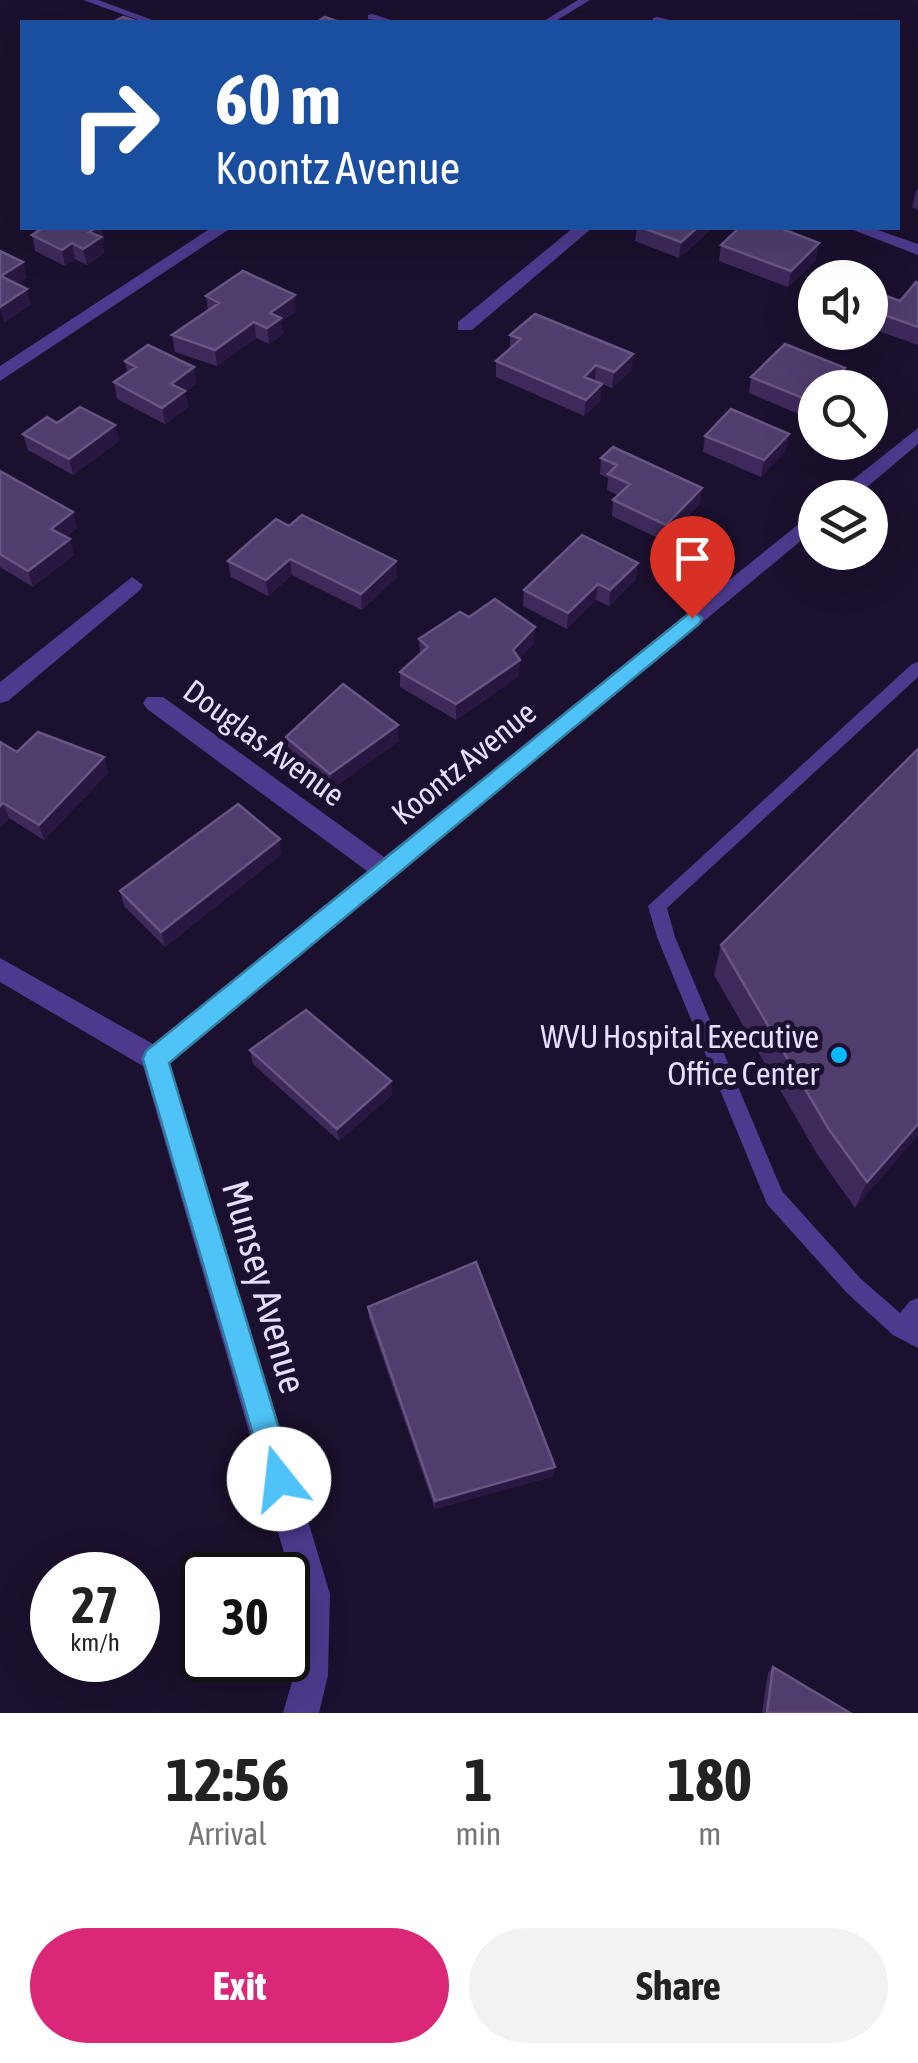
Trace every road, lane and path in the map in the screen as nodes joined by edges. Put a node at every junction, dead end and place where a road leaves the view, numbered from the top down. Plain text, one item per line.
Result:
1 (88, 0) edge
2 (121, 0) edge
3 (584, 0) edge
4 (108, 7) junction
5 (372, 17) dead end
6 (147, 20) edge
7 (382, 20) edge
8 (551, 20) edge
9 (219, 230) edge
10 (581, 230) edge
11 (863, 230) edge
12 (918, 250) edge
13 (465, 326) dead end
14 (0, 375) edge
15 (918, 434) edge
16 (862, 480) edge
17 (798, 532) edge
18 (132, 585) dead end
19 (918, 668) edge
20 (0, 695) edge
21 (155, 704) dead end
22 (384, 870) junction
23 (0, 969) edge
24 (155, 1059) junction
25 (918, 1308) edge
26 (909, 1333) edge
27 (301, 1713) edge

1 - 4 lane
2 - 4 lane
3 - 8 lane
4 - 6 lane
5 - 7 lane
9 - 14 street
10 - 13 street
11 - 12 street
15 - 16 street
17 - 22 street, Koontz Avenue
18 - 20 street
19 - 26 lane
21 - 22 street, Douglas Avenue
22 - 24 street, Koontz Avenue
23 - 24 street
24 - 27 street, Munsey Avenue
25 - 26 lane

